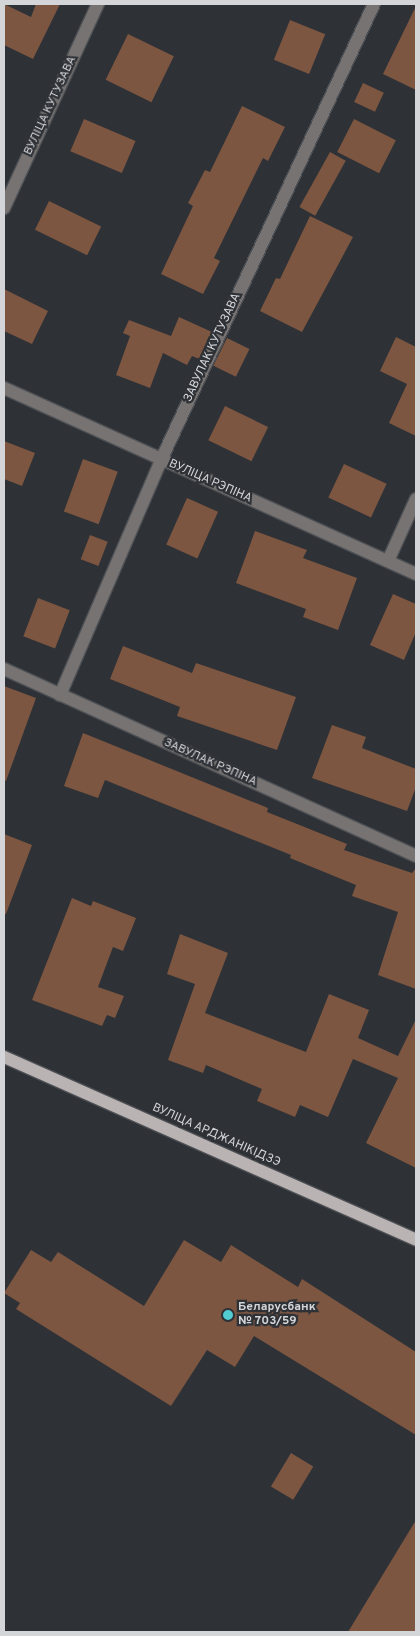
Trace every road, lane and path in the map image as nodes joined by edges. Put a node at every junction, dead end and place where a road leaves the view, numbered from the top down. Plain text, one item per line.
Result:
1 (98, 4) edge
2 (374, 4) edge
3 (4, 208) edge
4 (4, 388) edge
5 (161, 460) junction
6 (416, 499) edge
7 (388, 561) junction
8 (416, 574) edge
9 (4, 668) edge
10 (60, 695) junction
11 (416, 856) edge
12 (4, 1057) edge
13 (416, 1240) edge

1 - 3 street, ВУЛІЦА КУТУЗАВА
2 - 5 street, ЗАВУЛАК КУТУЗАВА
4 - 5 street, ВУЛІЦА РЭПІНА
5 - 7 street, ВУЛІЦА РЭПІНА
5 - 10 street, ЗАВУЛАК КУТУЗАВА
6 - 7 street
7 - 8 street, ВУЛІЦА РЭПІНА
9 - 10 street, ЗАВУЛАК РЭПІНА
10 - 11 street, ЗАВУЛАК РЭПІНА
12 - 13 main road, ВУЛІЦА АРДЖАНІКІДЗЭ

